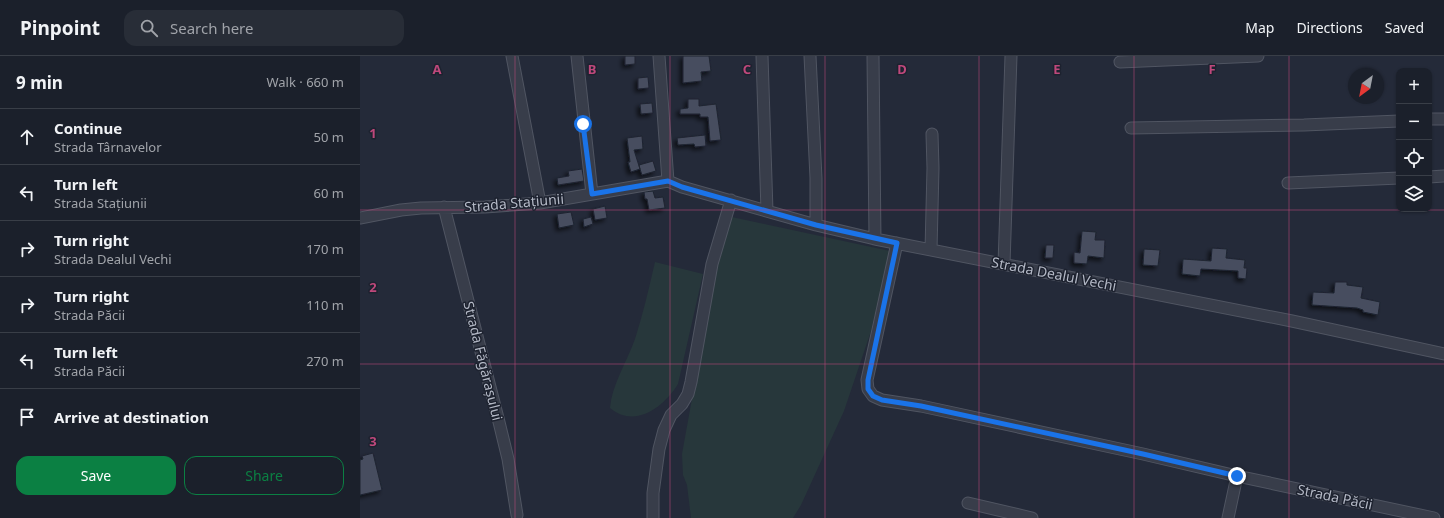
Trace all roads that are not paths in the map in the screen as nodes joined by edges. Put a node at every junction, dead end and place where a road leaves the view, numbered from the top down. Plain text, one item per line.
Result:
1 (512, 56) edge
2 (577, 56) edge
3 (659, 56) edge
4 (762, 56) edge
5 (810, 56) edge
6 (873, 56) edge
7 (1011, 56) edge
8 (1258, 56) edge
9 (1120, 62) dead end
10 (1432, 119) edge
11 (1444, 119) edge
12 (1396, 121) edge
13 (1131, 128) dead end
14 (932, 134) dead end
15 (1432, 176) edge
16 (1444, 176) edge
17 (1396, 178) edge
18 (668, 181) junction
19 (1288, 183) dead end
20 (592, 194) junction
21 (732, 200) junction
22 (540, 203) junction
23 (444, 207) junction
24 (767, 211) junction
25 (360, 218) edge
26 (816, 225) junction
27 (875, 239) junction
28 (897, 243) junction
29 (931, 250) junction
30 (1004, 264) junction
31 (1444, 354) edge
32 (1237, 476) junction
33 (968, 503) dead end
34 (517, 515) dead end
35 (653, 518) edge
36 (1032, 518) edge
37 (1228, 518) edge
38 (1434, 518) edge

1 - 22 street
2 - 20 street
3 - 18 street
4 - 24 street
5 - 26 street
6 - 27 street
7 - 30 street
8 - 9 street
10 - 11 street
12 - 13 street
14 - 29 street
15 - 16 street
17 - 19 street
18 - 20 street, Strada Stațiunii
18 - 21 street, Strada Dealul Vechi
20 - 22 street, Strada Stațiunii
21 - 24 street, Strada Dealul Vechi
21 - 35 street
22 - 23 street, Strada Stațiunii
23 - 25 street, Strada Stațiunii
23 - 34 street, Strada Făgărașului
24 - 26 street, Strada Dealul Vechi
26 - 27 street, Strada Dealul Vechi
27 - 28 street, Strada Dealul Vechi
28 - 29 street, Strada Dealul Vechi
28 - 32 street, Strada Păcii
29 - 30 street, Strada Dealul Vechi
30 - 31 street, Strada Dealul Vechi
32 - 37 street
32 - 38 street, Strada Păcii
33 - 36 street

